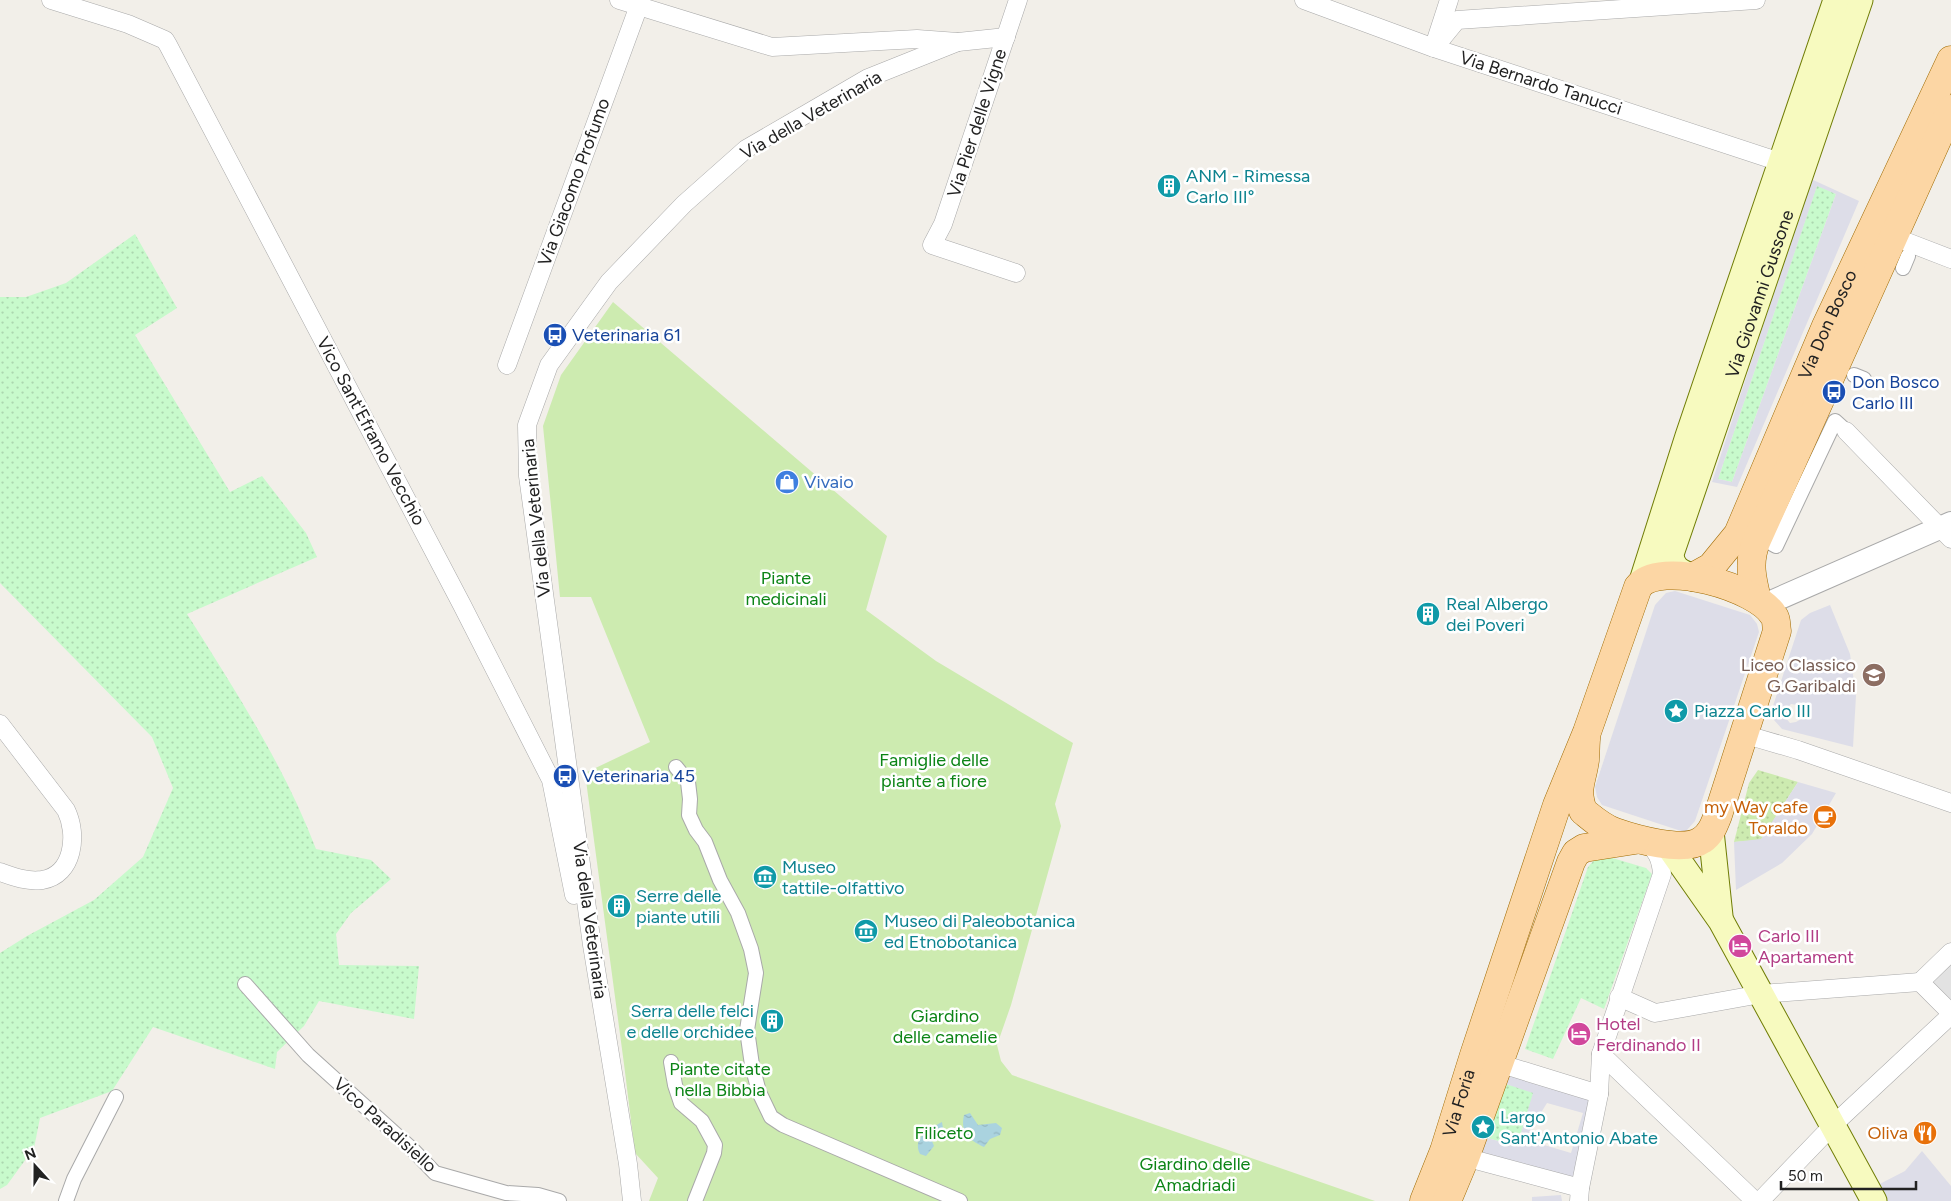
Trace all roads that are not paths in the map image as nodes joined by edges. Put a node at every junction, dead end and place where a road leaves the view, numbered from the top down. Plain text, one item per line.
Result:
1 (51, 0) edge
2 (619, 0) edge
3 (1018, 0) edge
4 (1304, 0) edge
5 (1449, 0) edge
6 (1756, 0) edge
7 (1836, 0) edge
8 (1860, 0) edge
9 (640, 3) edge
10 (1006, 36) junction
11 (958, 42) junction
12 (1434, 48) junction
13 (1951, 60) edge
14 (1951, 109) edge
15 (1791, 166) junction
16 (1901, 252) junction
17 (1951, 259) edge
18 (1016, 273) dead end
19 (507, 365) dead end
20 (1846, 431) joint
21 (1948, 530) edge
22 (1758, 536) junction
23 (1693, 577) junction
24 (1642, 581) junction
25 (1761, 602) junction
26 (0, 724) edge
27 (1587, 732) junction
28 (1743, 734) junction
29 (676, 767) dead end
30 (1951, 803) edge
31 (1711, 832) junction
32 (1654, 842) junction
33 (0, 872) edge
34 (1721, 921) junction
35 (592, 945) junction
36 (1951, 952) edge
37 (1920, 982) junction
38 (245, 984) dead end
39 (1761, 994) junction
40 (1619, 997) junction
41 (1951, 1014) edge
42 (1601, 1054) junction
43 (1486, 1059) junction
44 (671, 1062) dead end
45 (1599, 1094) junction
46 (116, 1097) dead end
47 (1833, 1125) junction
48 (1454, 1154) junction
49 (1579, 1194) edge
50 (66, 1201) edge
51 (559, 1201) edge
52 (632, 1201) edge
53 (695, 1201) edge
54 (960, 1201) edge
55 (1424, 1201) edge
56 (1447, 1201) edge
57 (1755, 1201) edge
58 (1760, 1201) edge
59 (1874, 1201) edge

1 - 35 street, Vico Sant'Eframo Vecchio
2 - 9 street
3 - 10 street, Via Pier delle Vigne
4 - 12 street, Via Bernardo Tanucci
5 - 12 street
6 - 12 street
7 - 15 main road, Via Giovanni Gussone
8 - 15 main road, Via Giovanni Gussone
9 - 11 street
9 - 19 street, Via Giacomo Profumo
10 - 11 street
10 - 18 street, Via Pier delle Vigne
11 - 35 street, Via della Veterinaria
12 - 15 street, Via Bernardo Tanucci
13 - 23 main road, Via Don Bosco
14 - 16 main road, Via Don Bosco
15 - 23 main road, Via Giovanni Gussone
15 - 24 main road, Via Giovanni Gussone
16 - 17 street
16 - 22 main road, Via Don Bosco
20 - 21 street
20 - 22 street
21 - 25 street
22 - 25 main road, Via Don Bosco
23 - 24 main road
23 - 25 main road
24 - 27 main road
25 - 28 main road
26 - 33 street
27 - 32 main road
27 - 43 main road
28 - 30 street
28 - 31 main road
29 - 54 street
31 - 32 main road
31 - 34 main road
32 - 34 main road
32 - 40 street
32 - 43 main road
34 - 39 main road
35 - 52 street, Via della Veterinaria
36 - 37 street
37 - 39 street
37 - 41 street
38 - 51 street, Vico Paradisiello
39 - 40 street
39 - 47 main road
40 - 42 street
41 - 47 street
42 - 45 street
42 - 57 street
43 - 45 street
43 - 48 main road, Via Foria
44 - 53 street
45 - 49 street
46 - 50 street
47 - 58 street
47 - 59 main road
48 - 49 street
48 - 55 main road, Via Foria
48 - 56 main road, Via Foria

